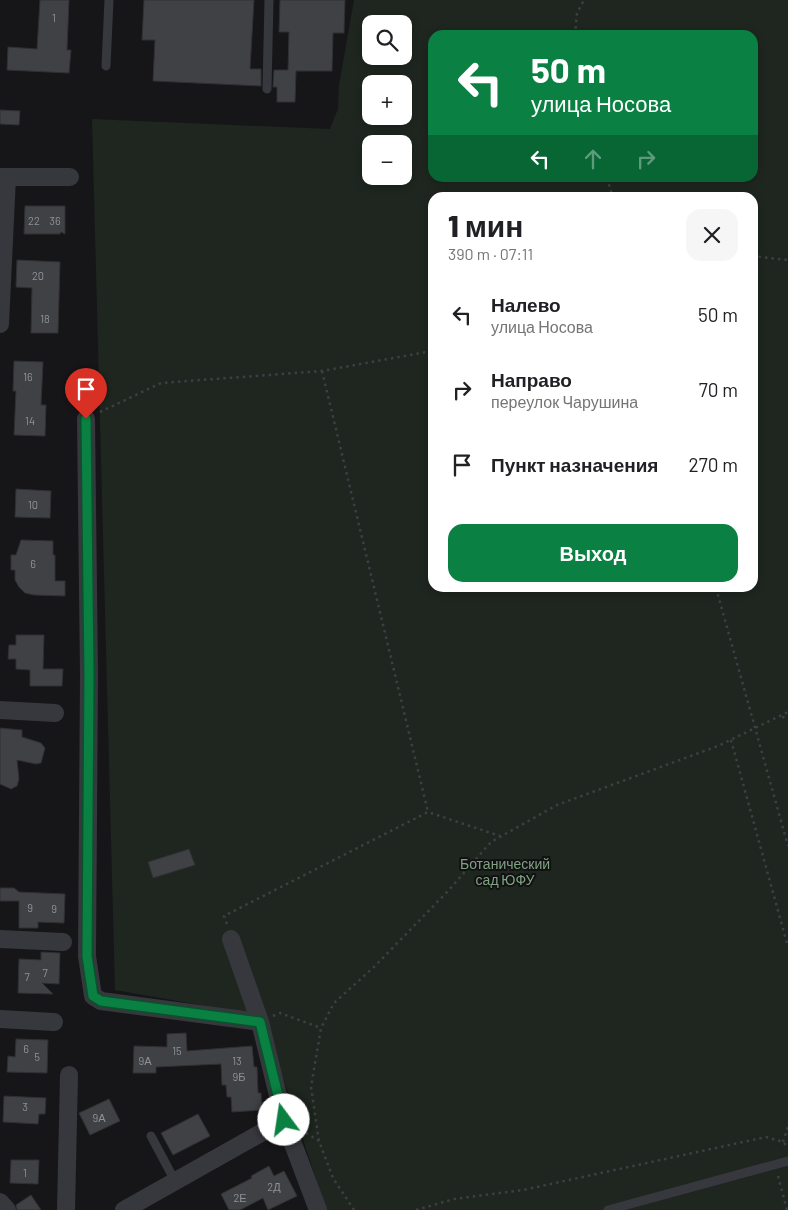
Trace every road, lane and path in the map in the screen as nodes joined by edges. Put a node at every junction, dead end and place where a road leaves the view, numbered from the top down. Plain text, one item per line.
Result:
1 (109, 0) edge
2 (268, 0) edge
3 (584, 0) edge
4 (575, 30) edge
5 (106, 66) dead end
6 (267, 89) dead end
7 (4, 177) edge
8 (70, 177) dead end
9 (758, 257) edge
10 (788, 260) edge
11 (0, 324) edge
12 (428, 351) edge
13 (322, 371) junction
14 (86, 419) joint
15 (717, 592) edge
16 (0, 710) edge
17 (788, 712) edge
18 (55, 713) dead end
19 (780, 717) junction
20 (788, 718) edge
21 (754, 728) junction
22 (731, 740) junction
23 (428, 812) junction
24 (500, 836) junction
25 (788, 846) edge
26 (0, 939) edge
27 (231, 939) joint
28 (63, 942) dead end
29 (788, 947) edge
30 (0, 1019) edge
31 (54, 1022) dead end
32 (260, 1022) junction
33 (321, 1028) junction
34 (69, 1075) dead end
35 (284, 1120) junction
36 (788, 1127) edge
37 (151, 1136) dead end
38 (783, 1142) junction
39 (788, 1146) edge
40 (788, 1161) edge
41 (775, 1165) junction
42 (175, 1181) junction
43 (0, 1202) edge
44 (7, 1210) edge
45 (66, 1210) edge
46 (124, 1210) edge
47 (318, 1210) edge
48 (354, 1210) edge
49 (416, 1210) edge
50 (608, 1210) edge
51 (787, 1210) edge

1 - 5 lane
2 - 6 lane
3 - 4 path
7 - 8 street
7 - 11 street
9 - 10 path
12 - 13 path
13 - 14 path
13 - 23 path
14 - 32 street
15 - 21 path
16 - 18 street
17 - 19 path
19 - 20 path
19 - 21 path
21 - 22 path
21 - 25 path
22 - 24 path
22 - 29 path
23 - 24 path
23 - 27 path
24 - 33 path
26 - 28 street
27 - 32 street
30 - 31 street
32 - 33 path
32 - 35 street
33 - 48 path
34 - 45 street
35 - 42 street
35 - 47 street
36 - 38 path
37 - 42 lane
38 - 39 path
38 - 49 path
40 - 41 lane
41 - 50 lane
41 - 51 path
42 - 46 street
43 - 44 street

